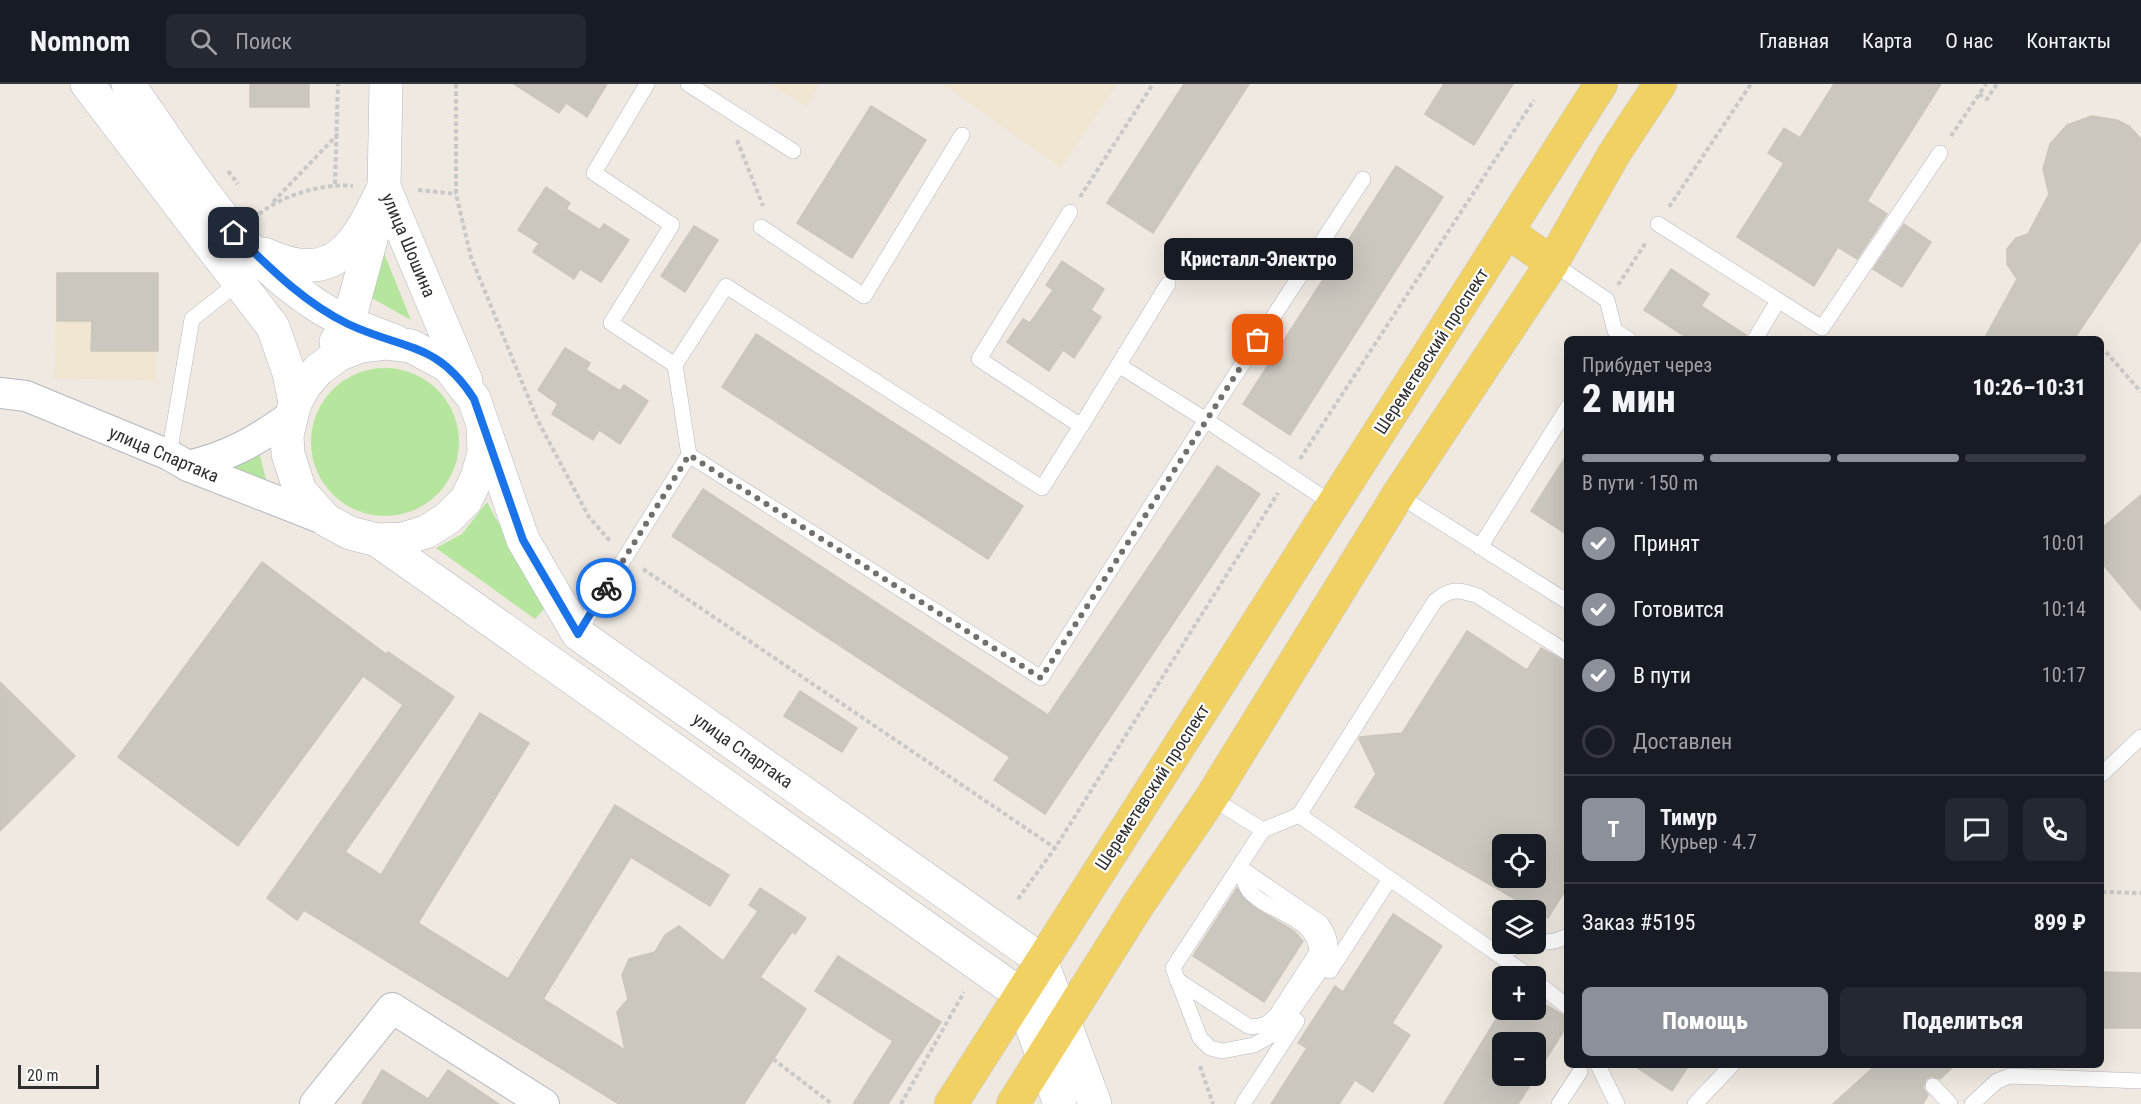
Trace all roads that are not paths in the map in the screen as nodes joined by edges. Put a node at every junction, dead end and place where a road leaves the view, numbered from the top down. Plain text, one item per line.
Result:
1 (87, 84) edge
2 (128, 84) edge
3 (386, 84) edge
4 (646, 84) edge
5 (688, 84) edge
6 (1601, 84) edge
7 (1660, 84) edge
8 (962, 135) dead end
9 (793, 151) dead end
10 (1940, 153) road end
11 (1363, 179) dead end
12 (384, 187) junction
13 (1070, 212) road end
14 (764, 222) road end
15 (1658, 224) road end
16 (244, 226) junction
17 (1508, 232) junction
18 (1552, 263) junction
19 (239, 282) junction
20 (1168, 284) dead end
21 (1778, 301) junction
22 (348, 324) junction
23 (1617, 336) edge
24 (1757, 336) edge
25 (411, 346) junction
26 (675, 365) junction
27 (1120, 366) junction
28 (318, 370) junction
29 (0, 393) edge
30 (293, 410) junction
31 (1564, 412) edge
32 (478, 413) junction
33 (1206, 420) junction
34 (1081, 426) junction
35 (689, 455) junction
36 (179, 461) junction
37 (1355, 471) junction
38 (1398, 495) junction
39 (1333, 504) junction
40 (326, 520) junction
41 (377, 540) junction
42 (1480, 547) junction
43 (1564, 600) edge
44 (578, 634) junction
45 (1564, 650) edge
46 (2141, 737) edge
47 (2104, 772) edge
48 (1211, 798) junction
49 (1299, 815) junction
50 (1263, 830) junction
51 (1238, 868) junction
52 (1390, 879) junction
53 (1564, 938) edge
54 (1546, 941) edge
55 (1492, 949) edge
56 (1499, 954) edge
57 (1041, 960) junction
58 (1515, 966) edge
59 (1177, 980) junction
60 (1546, 990) edge
61 (1020, 994) junction
62 (1564, 1004) edge
63 (1064, 1022) junction
64 (1042, 1057) junction
65 (1599, 1068) edge
66 (1729, 1068) edge
67 (1580, 1072) dead end
68 (2141, 1081) edge
69 (1934, 1086) dead end
70 (315, 1104) edge
71 (544, 1104) edge
72 (951, 1104) edge
73 (1013, 1104) edge
74 (1060, 1104) edge
75 (1095, 1104) edge
76 (1243, 1104) edge
77 (1559, 1104) edge
78 (1617, 1104) edge
79 (1695, 1104) edge
80 (1950, 1104) edge
81 (1972, 1104) edge

1 - 19 main road
2 - 16 main road
3 - 12 main road, улица Шошина
4 - 26 lane
5 - 9 lane
6 - 17 main road, Шереметевский проспект
7 - 18 main road
8 - 14 lane
10 - 21 lane
11 - 33 lane
12 - 16 main road
12 - 22 main road
12 - 32 main road, улица Шошина
13 - 34 lane
15 - 21 lane
16 - 22 main road
17 - 18 main road
17 - 37 main road, Шереметевский проспект
18 - 23 lane
18 - 38 main road
19 - 30 main road
19 - 36 lane
20 - 27 lane
21 - 24 lane
22 - 25 main road
22 - 28 main road
25 - 28 main road
25 - 32 main road
26 - 34 lane
26 - 35 lane
27 - 33 lane
27 - 34 lane
28 - 30 main road
29 - 36 street, улица Спартака
30 - 36 street
30 - 40 main road
31 - 42 lane
32 - 41 main road
32 - 44 main road, улица Спартака
33 - 35 lane
33 - 39 lane
35 - 44 lane
36 - 40 street, улица Спартака
37 - 38 main road
37 - 39 main road, Шереметевский проспект
38 - 42 lane
38 - 48 main road
39 - 57 main road, Шереметевский проспект
40 - 41 main road
41 - 61 main road
42 - 43 lane
44 - 57 main road, улица Спартака
45 - 49 lane
46 - 47 lane
48 - 50 lane
48 - 63 main road
49 - 50 lane
49 - 52 lane
50 - 51 lane
51 - 59 lane
51 - 59 lane
51 - 59 lane
52 - 55 lane
52 - 76 lane
53 - 54 lane
56 - 58 lane
57 - 61 main road, Шереметевский проспект
57 - 63 main road
60 - 62 lane
61 - 64 main road
61 - 72 main road, Шереметевский проспект
63 - 64 main road
63 - 75 main road
64 - 73 main road
64 - 74 main road
65 - 78 lane
66 - 79 lane
67 - 77 lane
68 - 81 lane
69 - 80 lane
70 - 71 street

